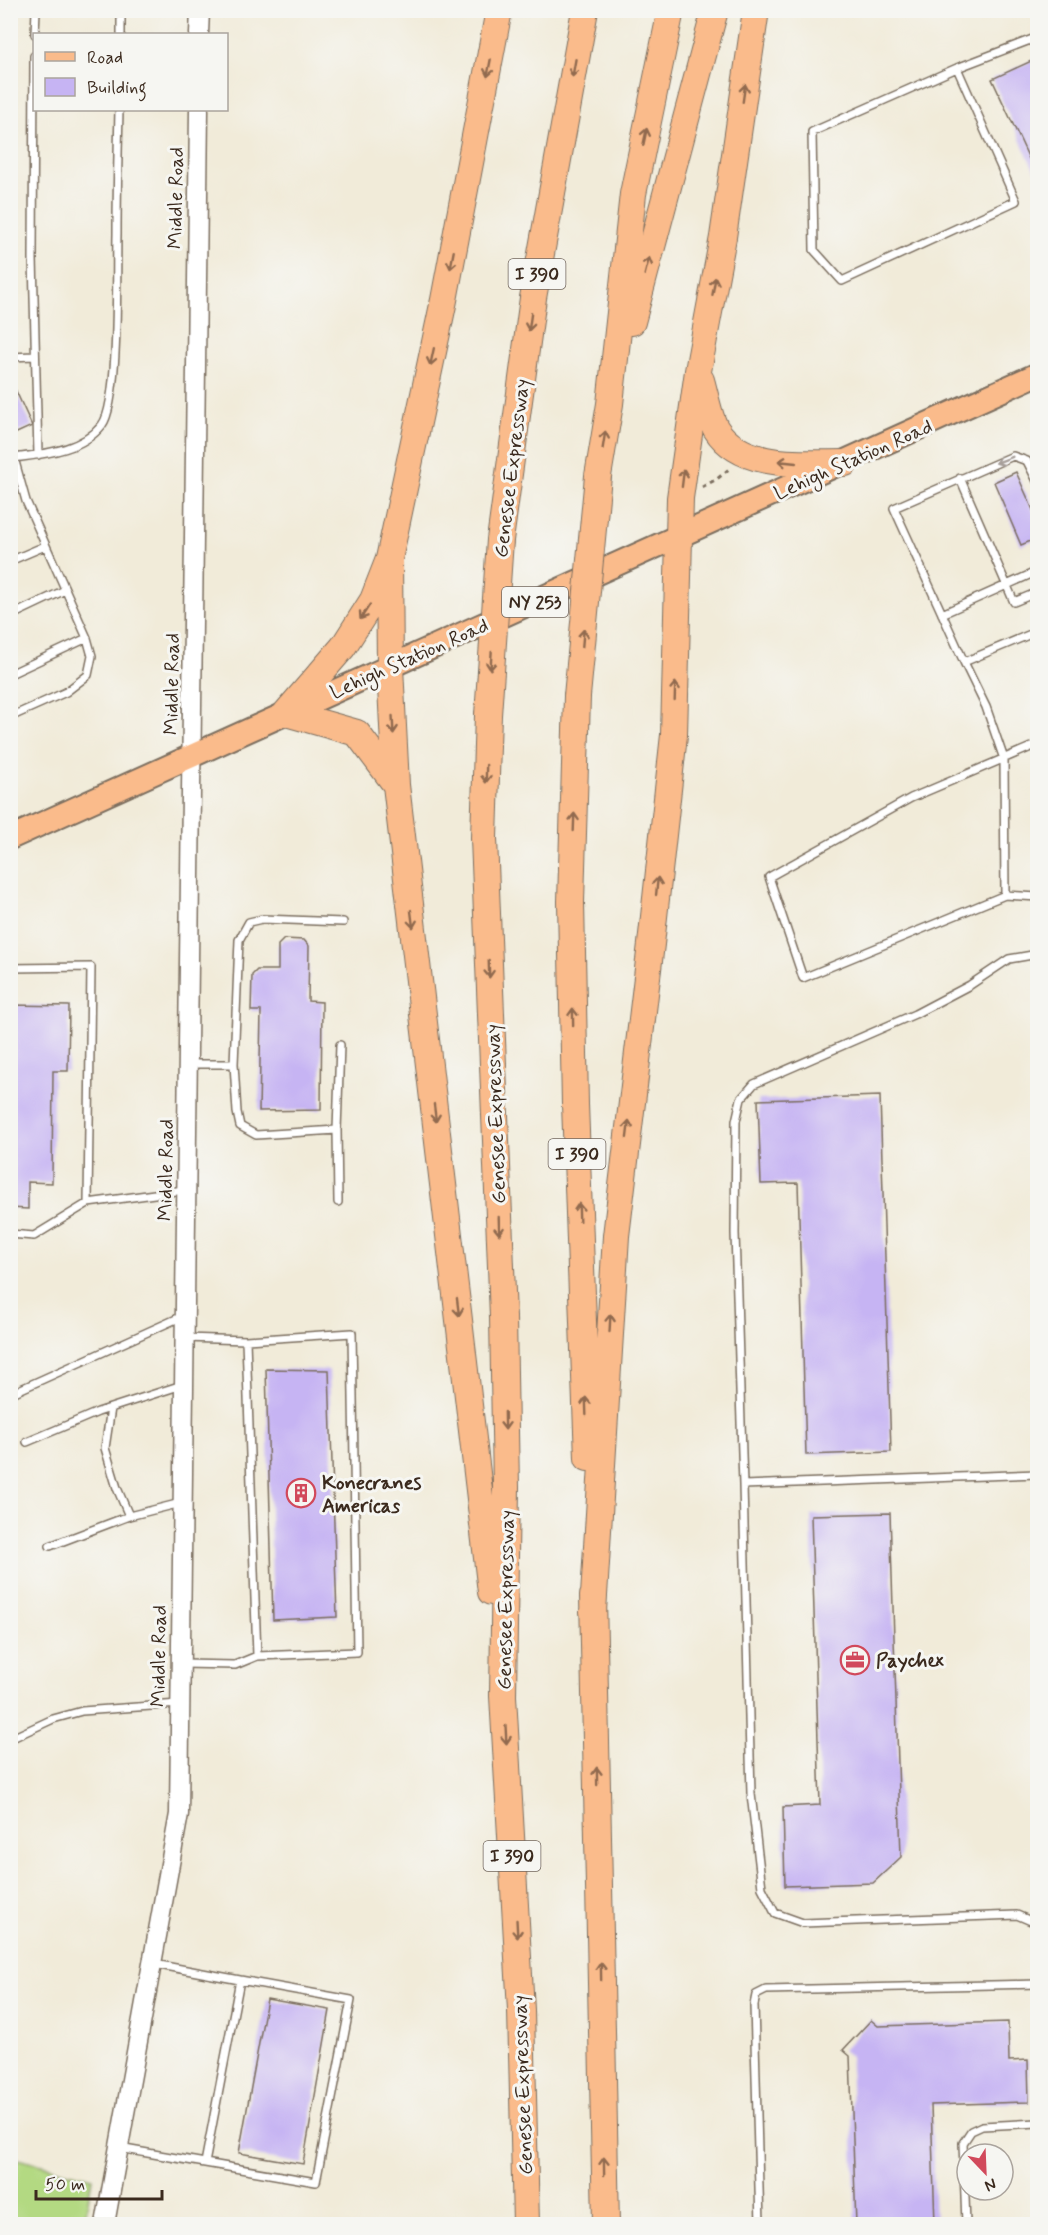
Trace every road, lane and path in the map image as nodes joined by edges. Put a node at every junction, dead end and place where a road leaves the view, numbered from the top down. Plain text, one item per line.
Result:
1 (36, 10) edge
2 (121, 10) edge
3 (200, 10) edge
4 (499, 10) edge
5 (585, 10) edge
6 (671, 10) edge
7 (715, 10) edge
8 (756, 10) edge
9 (35, 33) edge
10 (121, 33) edge
11 (199, 33) edge
12 (1038, 37) edge
13 (957, 68) junction
14 (34, 111) edge
15 (119, 111) edge
16 (199, 111) edge
17 (34, 356) junction
18 (10, 357) edge
19 (698, 371) junction
20 (1038, 374) edge
21 (610, 404) junction
22 (38, 454) junction
23 (12, 458) edge
24 (845, 463) junction
25 (732, 466) dead end
26 (960, 478) junction
27 (1038, 483) edge
28 (693, 491) dead end
29 (681, 537) junction
30 (45, 546) junction
31 (389, 558) junction
32 (10, 561) edge
33 (1038, 571) edge
34 (1007, 585) junction
35 (65, 590) junction
36 (1038, 592) edge
37 (942, 614) junction
38 (10, 616) edge
39 (1038, 631) edge
40 (87, 638) junction
41 (964, 662) junction
42 (390, 667) junction
43 (10, 674) edge
44 (286, 713) junction
45 (10, 717) edge
46 (1038, 744) edge
47 (192, 755) junction
48 (1004, 759) junction
49 (396, 785) junction
50 (10, 838) edge
51 (1005, 895) junction
52 (1038, 897) edge
53 (343, 922) dead end
54 (1038, 954) edge
55 (10, 968) edge
56 (340, 1045) dead end
57 (188, 1064) junction
58 (234, 1064) junction
59 (337, 1130) junction
60 (187, 1190) junction
61 (338, 1202) dead end
62 (88, 1203) junction
63 (10, 1234) edge
64 (185, 1315) junction
65 (185, 1338) junction
66 (246, 1340) junction
67 (184, 1384) junction
68 (10, 1394) edge
69 (111, 1408) junction
70 (27, 1442) dead end
71 (1038, 1474) edge
72 (743, 1485) junction
73 (183, 1502) junction
74 (129, 1516) junction
75 (50, 1546) dead end
76 (593, 1612) junction
77 (257, 1656) junction
78 (181, 1664) junction
79 (503, 1696) junction
80 (180, 1704) junction
81 (10, 1739) edge
82 (1038, 1924) edge
83 (152, 1964) junction
84 (240, 1980) junction
85 (1038, 1984) edge
86 (1038, 2123) edge
87 (118, 2148) junction
88 (205, 2163) junction
89 (105, 2224) edge
90 (526, 2224) edge
91 (606, 2224) edge
92 (760, 2224) edge
93 (966, 2224) edge

1 - 9 lane
2 - 10 lane
3 - 11 street
4 -> 31 highway
5 -> 79 highway, Genesee Expressway / I 390, bridge
21 -> 6 highway, I 390
21 -> 7 highway
19 -> 8 highway
12 - 13 lane
13 - 13 lane
14 - 17 lane
15 - 22 lane
16 - 47 street, Middle Road
17 - 18 lane
17 - 22 lane
24 -> 19 highway
29 -> 19 highway
20 - 24 main road, Lehigh Station Road / NY 253
76 -> 21 highway, I 390, bridge
22 - 23 lane
23 - 30 lane
24 - 29 main road, Lehigh Station Road / NY 253
25 - 28 path
27 -> 26 lane
26 - 34 lane
26 - 37 lane
29 - 42 main road, Lehigh Station Road / NY 253
76 -> 29 highway
30 - 32 lane
30 - 35 lane
31 - 42 highway
31 -> 44 highway
33 - 34 lane
34 - 36 lane
34 - 37 lane
35 - 38 lane
35 - 40 lane
37 - 41 lane
39 - 41 lane
40 - 43 lane
40 - 45 lane
41 - 48 lane
42 - 44 main road, Lehigh Station Road / NY 253
42 -> 49 highway
44 - 47 main road, Lehigh Station Road / NY 253
44 - 49 highway
46 - 48 lane
47 - 50 main road, Lehigh Station Road / NY 253
47 - 57 street, Middle Road
48 - 51 lane
48 - 51 lane
49 -> 79 highway
51 - 52 lane
53 - 58 lane
54 - 72 lane
55 - 62 lane
56 - 59 lane
57 - 58 lane
57 - 60 street, Middle Road
58 - 59 lane
59 - 61 lane
60 - 62 lane
60 - 64 street, Middle Road
62 - 63 lane
64 - 65 street, Middle Road
64 - 68 lane
65 - 66 lane
65 - 67 street, Middle Road
66 - 77 lane
66 - 77 lane
67 - 69 lane
67 - 73 street, Middle Road
69 - 70 lane
69 - 74 lane
71 - 72 lane
72 - 82 lane
73 - 74 lane
73 - 78 street, Middle Road
74 - 75 lane
91 -> 76 highway, I 390
77 - 78 lane
78 - 80 street, Middle Road
79 -> 90 highway, Genesee Expressway / I 390
80 - 81 lane
80 - 83 street, Middle Road
83 - 84 lane
83 - 87 street, Middle Road
84 - 88 lane
84 - 88 lane
85 - 92 lane
86 - 93 lane
87 - 88 lane
87 - 89 street, Middle Road

